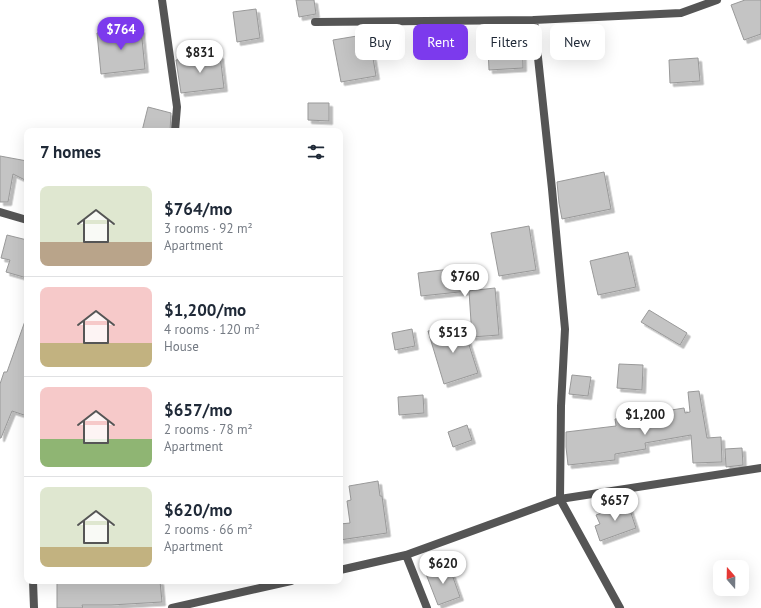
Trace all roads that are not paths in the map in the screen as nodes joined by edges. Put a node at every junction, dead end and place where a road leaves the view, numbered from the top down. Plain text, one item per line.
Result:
1 (162, 0) edge
2 (717, 0) edge
3 (534, 20) junction
4 (315, 22) dead end
5 (175, 128) edge
6 (0, 212) edge
7 (24, 219) edge
8 (761, 468) edge
9 (560, 499) junction
10 (406, 555) junction
11 (343, 569) edge
12 (33, 584) edge
13 (278, 584) edge
14 (34, 608) edge
15 (172, 608) edge
16 (428, 608) edge
17 (620, 608) edge

1 - 5 street
2 - 3 street
3 - 4 street
3 - 9 street
6 - 7 street
8 - 9 street
9 - 10 street
9 - 17 street
10 - 11 street
10 - 16 street
12 - 14 street
13 - 15 street

